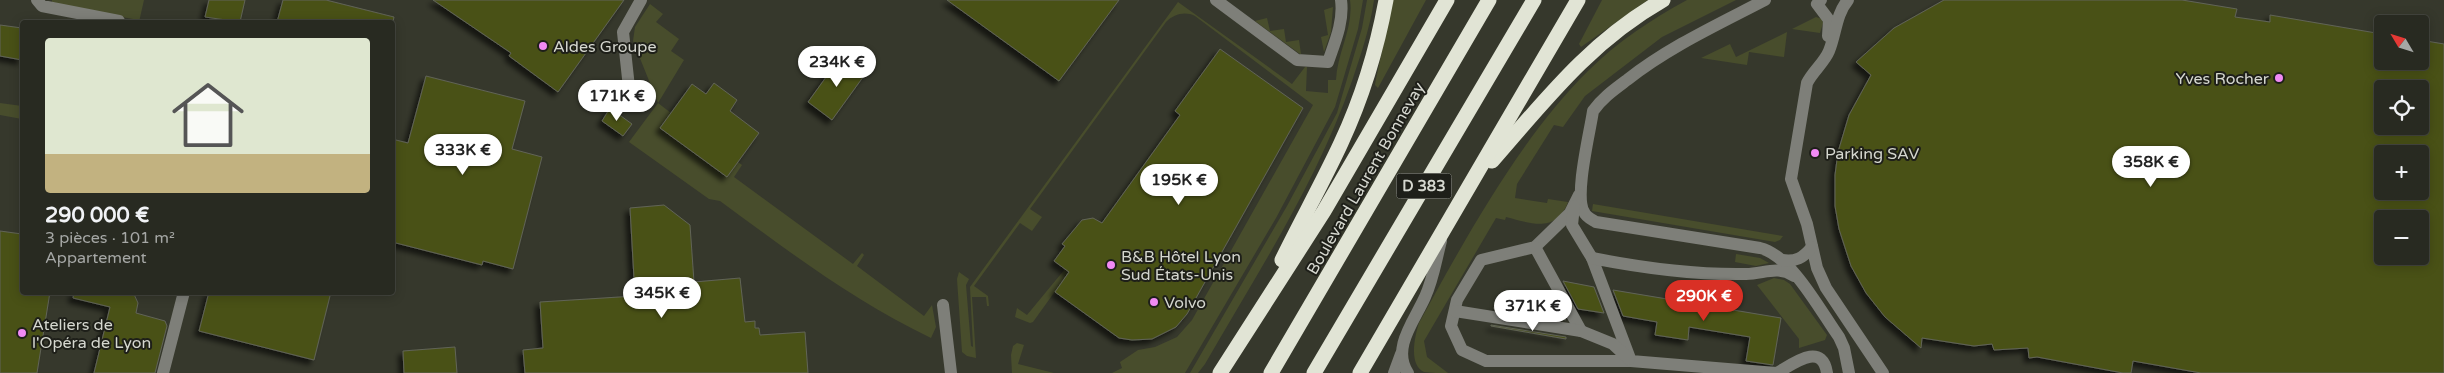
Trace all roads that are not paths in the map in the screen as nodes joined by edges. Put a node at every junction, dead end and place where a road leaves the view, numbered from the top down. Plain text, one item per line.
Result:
1 (37, 0) edge
2 (641, 0) edge
3 (1216, 0) edge
4 (1341, 0) edge
5 (1386, 0) edge
6 (1447, 0) edge
7 (1489, 0) edge
8 (1534, 0) edge
9 (1578, 0) edge
10 (1663, 0) edge
11 (1765, 0) edge
12 (1848, 0) edge
13 (1819, 2) edge
14 (114, 20) edge
15 (1829, 51) junction
16 (631, 106) dead end
17 (1468, 189) junction
18 (1579, 195) junction
19 (1445, 227) junction
20 (1535, 247) junction
21 (1812, 247) junction
22 (1592, 258) junction
23 (1782, 260) junction
24 (1798, 279) junction
25 (183, 295) edge
26 (943, 305) dead end
27 (1455, 311) junction
28 (1251, 322) junction
29 (1582, 331) junction
30 (1403, 349) junction
31 (1631, 361) junction
32 (163, 373) edge
33 (951, 373) edge
34 (1220, 373) edge
35 (1271, 373) edge
36 (1314, 373) edge
37 (1360, 373) edge
38 (1394, 373) edge
39 (1408, 373) edge
40 (1776, 373) edge
41 (1827, 373) edge
42 (1848, 373) edge
43 (1883, 373) edge

1 - 14 street
2 - 16 street
3 - 4 street
5 - 28 highway
6 - 28 highway
7 - 35 highway, Boulevard Laurent Bonnevay / D 383
8 - 36 highway, D 383
9 - 17 highway
10 - 17 highway
11 - 18 street
12 - 15 street
13 - 15 street
15 - 21 street
17 - 19 highway
18 - 20 street
18 - 22 street
18 - 23 street
19 - 30 street
19 - 37 highway
20 - 27 street
20 - 29 street
21 - 23 street
21 - 43 street
22 - 24 street
22 - 31 street
23 - 24 street
24 - 42 street
25 - 32 street
26 - 33 street
27 - 29 street
27 - 31 street
28 - 34 highway
29 - 31 street
30 - 38 street
30 - 39 street
31 - 40 street
40 - 41 street

